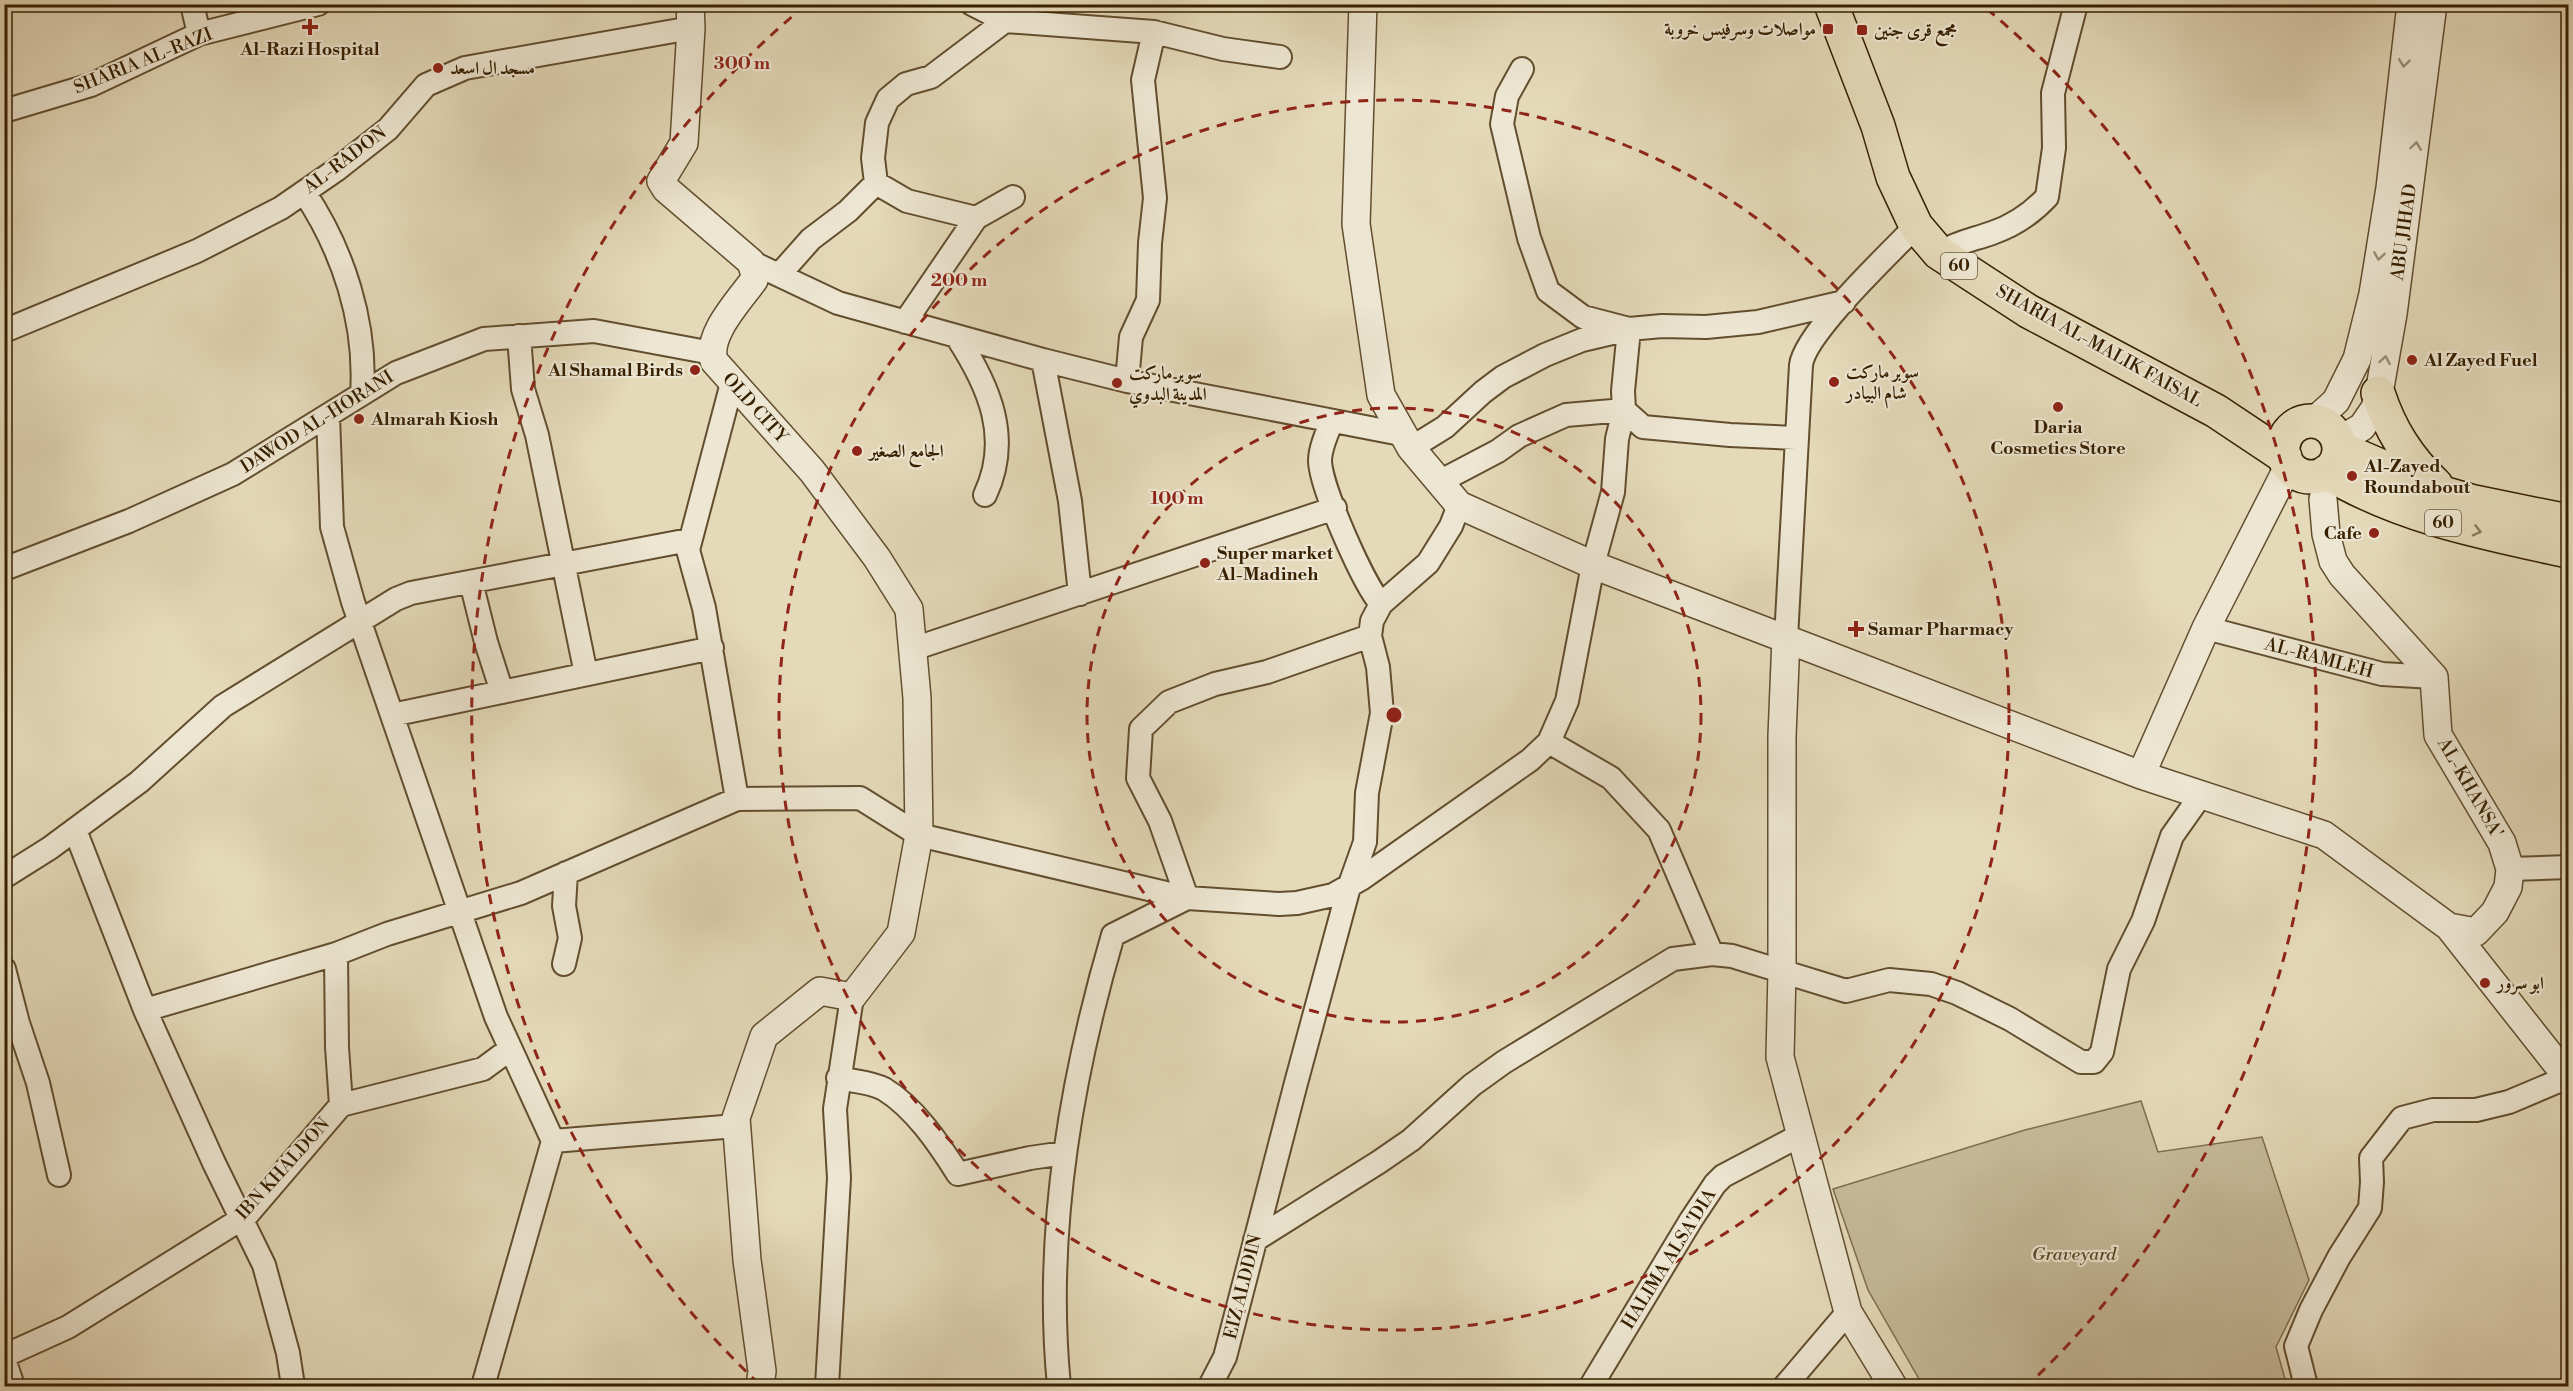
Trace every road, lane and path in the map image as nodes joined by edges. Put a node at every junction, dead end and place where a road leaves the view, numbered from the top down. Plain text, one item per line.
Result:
1 (192, 4) edge
2 (318, 4) edge
3 (972, 4) edge
4 (1363, 4) edge
5 (1831, 4) edge
6 (2076, 4) edge
7 (2411, 4) edge
8 (2433, 4) edge
9 (690, 16) edge
10 (1005, 21) junction
11 (1154, 32) junction
12 (199, 34) junction
13 (1280, 57) dead end
14 (1522, 69) dead end
15 (4, 111) edge
16 (876, 183) junction
17 (304, 192) junction
18 (1013, 197) dead end
19 (976, 218) junction
20 (1916, 226) junction
21 (1939, 253) junction
22 (751, 262) junction
23 (779, 275) junction
24 (1844, 302) junction
25 (905, 322) junction
26 (1629, 329) junction
27 (4, 331) edge
28 (519, 336) junction
29 (957, 337) junction
30 (712, 353) junction
31 (1043, 360) junction
32 (1127, 381) junction
33 (732, 383) junction
34 (2378, 393) junction
35 (362, 394) junction
36 (1624, 410) junction
37 (2216, 411) junction
38 (328, 415) junction
39 (1332, 421) junction
40 (1796, 438) junction
41 (1406, 441) junction
42 (2323, 451) junction
43 (2287, 461) junction
44 (1441, 481) junction
45 (2443, 493) junction
46 (985, 495) dead end
47 (1459, 505) junction
48 (1335, 508) junction
49 (2568, 521) edge
50 (689, 540) junction
51 (2568, 551) edge
52 (564, 564) junction
53 (1593, 565) junction
54 (4, 569) edge
55 (471, 582) junction
56 (1080, 594) junction
57 (1381, 604) junction
58 (360, 622) junction
59 (2206, 628) junction
60 (1370, 636) junction
61 (1786, 638) junction
62 (712, 648) junction
63 (913, 649) junction
64 (586, 674) junction
65 (2434, 677) junction
66 (502, 692) junction
67 (392, 715) junction
68 (1549, 742) junction
69 (2141, 775) junction
70 (2201, 795) junction
71 (737, 799) junction
72 (75, 830) junction
73 (919, 835) junction
74 (2568, 867) edge
75 (2510, 869) junction
76 (566, 873) junction
77 (4, 877) edge
78 (1349, 886) junction
79 (1187, 898) junction
80 (459, 912) junction
81 (2449, 927) junction
82 (336, 954) junction
83 (1712, 954) junction
84 (564, 964) dead end
85 (4, 969) edge
86 (1782, 971) junction
87 (852, 997) junction
88 (145, 1010) junction
89 (510, 1049) junction
90 (838, 1078) junction
91 (2568, 1078) edge
92 (341, 1105) junction
93 (736, 1126) junction
94 (1799, 1136) junction
95 (553, 1141) junction
96 (1064, 1153) junction
97 (59, 1175) dead end
98 (241, 1219) junction
99 (1255, 1240) junction
100 (1848, 1312) junction
101 (4, 1358) edge
102 (13, 1386) edge
103 (292, 1386) edge
104 (483, 1386) edge
105 (760, 1386) edge
106 (827, 1386) edge
107 (1059, 1386) edge
108 (1210, 1386) edge
109 (1591, 1386) edge
110 (1785, 1386) edge
111 (1893, 1386) edge
112 (2306, 1386) edge

1 - 12 street
2 - 12 street, SHARIA AL-RAZI
3 - 10 street
4 - 41 street
5 - 20 main road, SHARIA AL-MALIK FAISAL / 60
6 - 21 street
7 -> 42 street, ABU JIHAD
34 -> 8 street, ABU JIHAD
9 - 17 street, AL-RADON
9 - 22 street
10 - 11 street
10 - 16 street
11 - 13 street
11 - 32 street
12 - 15 street, SHARIA AL-RAZI
14 - 26 street
16 - 19 street
16 - 23 street
17 - 27 street, AL-RADON
17 - 35 street
18 - 19 street
19 - 25 street
20 - 21 main road, SHARIA AL-MALIK FAISAL / 60
20 - 24 street
21 - 37 main road, SHARIA AL-MALIK FAISAL / 60
22 - 23 street
22 - 30 street, OLD CITY
23 - 25 street
24 - 26 street
24 - 40 street
25 - 29 street
26 - 36 street
26 - 41 street
28 - 30 street, DAWOD AL-HORANI
28 - 35 street, DAWOD AL-HORANI
28 - 52 street
29 - 31 street
29 - 46 street
30 - 33 street, OLD CITY
31 - 32 street
31 - 56 street
32 - 39 street
33 - 50 street
33 - 63 street, OLD CITY
34 - 42 street, ABU JIHAD
34 - 45 main road
35 - 38 street, DAWOD AL-HORANI
36 - 40 street
36 - 44 street
36 - 53 street
37 - 42 main road, 60
37 - 43 main road, 60
38 - 54 street, DAWOD AL-HORANI
38 - 58 street
39 - 41 street
39 - 48 street
40 - 61 street
41 - 44 street
42 - 43 main road, 60
42 - 43 main road
42 - 45 main road, 60
42 -> 51 main road, 60
42 - 65 street
43 - 59 street
44 - 47 street
45 - 49 main road, 60
47 - 53 street
47 - 57 street
48 - 56 street
48 - 57 street
50 - 52 street
50 - 62 street
52 - 55 street
52 - 64 street
53 - 61 street
53 - 68 street
55 - 58 street
55 - 66 street
56 - 63 street
57 - 60 street
58 - 67 street
58 - 72 street
59 - 65 street, AL-RAMLEH
59 - 69 street
60 - 78 street, EIZ ALDDIN
60 - 79 street
61 - 69 street
61 - 86 street
62 - 64 street
62 - 71 street
63 - 73 street, OLD CITY
64 - 66 street
65 - 75 street, AL-KHANSA'
66 - 67 street
67 - 80 street
68 - 78 street
68 - 83 street
69 - 70 street
70 - 81 street
70 - 86 street
71 - 73 street
71 - 76 street
72 - 77 street
72 - 88 street
73 - 79 street
73 - 87 street, OLD CITY
74 - 75 street
75 - 81 street
76 - 80 street
76 - 84 street
78 - 79 street
78 - 99 street, EIZ ALDDIN
79 - 96 street
80 - 82 street
80 - 89 street
81 - 91 street
82 - 88 street
82 - 92 street
83 - 86 street
83 - 99 street
85 - 97 street
86 - 94 street
87 - 90 street
87 - 93 street
88 - 98 street
89 - 92 street, IBN KHALDON
89 - 95 street
90 - 96 street
90 - 106 street
91 - 112 street
92 - 98 street, IBN KHALDON
93 - 95 street
93 - 105 street
94 - 100 street
94 - 109 street, HALIMA ALSA'DIA
95 - 104 street
96 - 107 street
98 - 101 street, IBN KHALDON
98 - 103 street
99 - 108 street, EIZ ALDDIN
100 - 110 street
100 - 111 street
101 - 102 street

